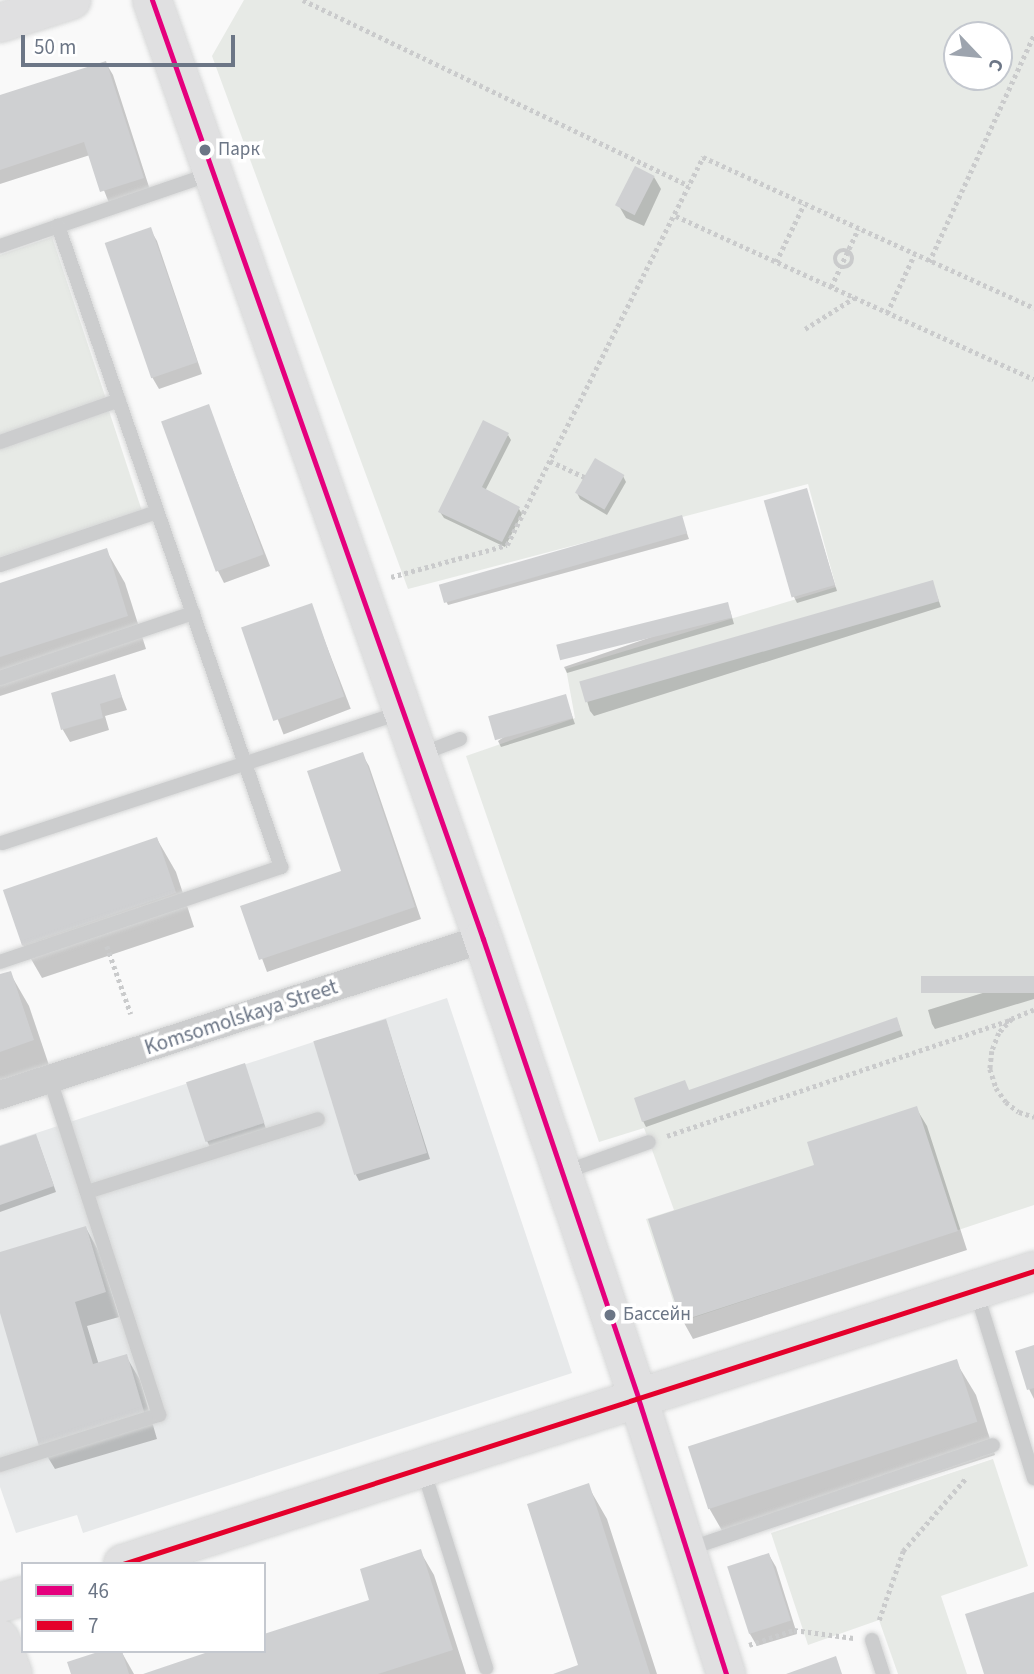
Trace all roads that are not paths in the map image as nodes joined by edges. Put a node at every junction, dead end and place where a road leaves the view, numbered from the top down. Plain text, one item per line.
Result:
1 (71, 0) edge
2 (152, 0) edge
3 (0, 23) edge
4 (213, 173) junction
5 (58, 226) junction
6 (0, 246) edge
7 (119, 400) junction
8 (0, 442) edge
9 (158, 512) junction
10 (0, 565) edge
11 (193, 613) junction
12 (0, 678) edge
13 (402, 712) junction
14 (460, 739) dead end
15 (417, 755) junction
16 (245, 764) junction
17 (2, 844) dead end
18 (483, 939) junction
19 (0, 962) edge
20 (50, 1079) junction
21 (0, 1095) edge
22 (318, 1119) dead end
23 (649, 1142) road end
24 (562, 1173) junction
25 (87, 1192) junction
26 (1034, 1271) edge
27 (975, 1290) junction
28 (638, 1398) junction
29 (993, 1445) road end
30 (0, 1465) edge
31 (423, 1467) junction
32 (1034, 1478) edge
33 (686, 1549) junction
34 (129, 1562) edge
35 (21, 1597) edge
36 (0, 1603) edge
37 (0, 1639) edge
38 (872, 1640) road end
39 (734, 1661) edge
40 (486, 1668) dead end
41 (13, 1674) edge
42 (883, 1674) edge

1 - 3 street
2 - 4 street
4 - 5 lane
4 - 13 street
5 - 6 lane
5 - 7 lane
7 - 8 lane
7 - 9 lane
9 - 10 lane
9 - 11 lane
11 - 12 lane
11 - 16 lane
13 - 15 street
13 - 16 lane
14 - 15 lane
15 - 18 street
16 - 17 lane
16 - 19 lane
18 - 20 street, Komsomolskaya Street
18 - 24 street
20 - 21 street, Komsomolskaya Street
20 - 25 lane
22 - 25 lane
23 - 24 lane
24 - 28 street
25 - 30 lane
26 - 27 street
27 - 28 street
27 - 32 lane
28 - 31 street
28 - 33 street
29 - 33 lane
31 - 34 street
31 - 40 lane
33 - 39 street
35 - 36 street
37 - 41 street
38 - 42 lane

